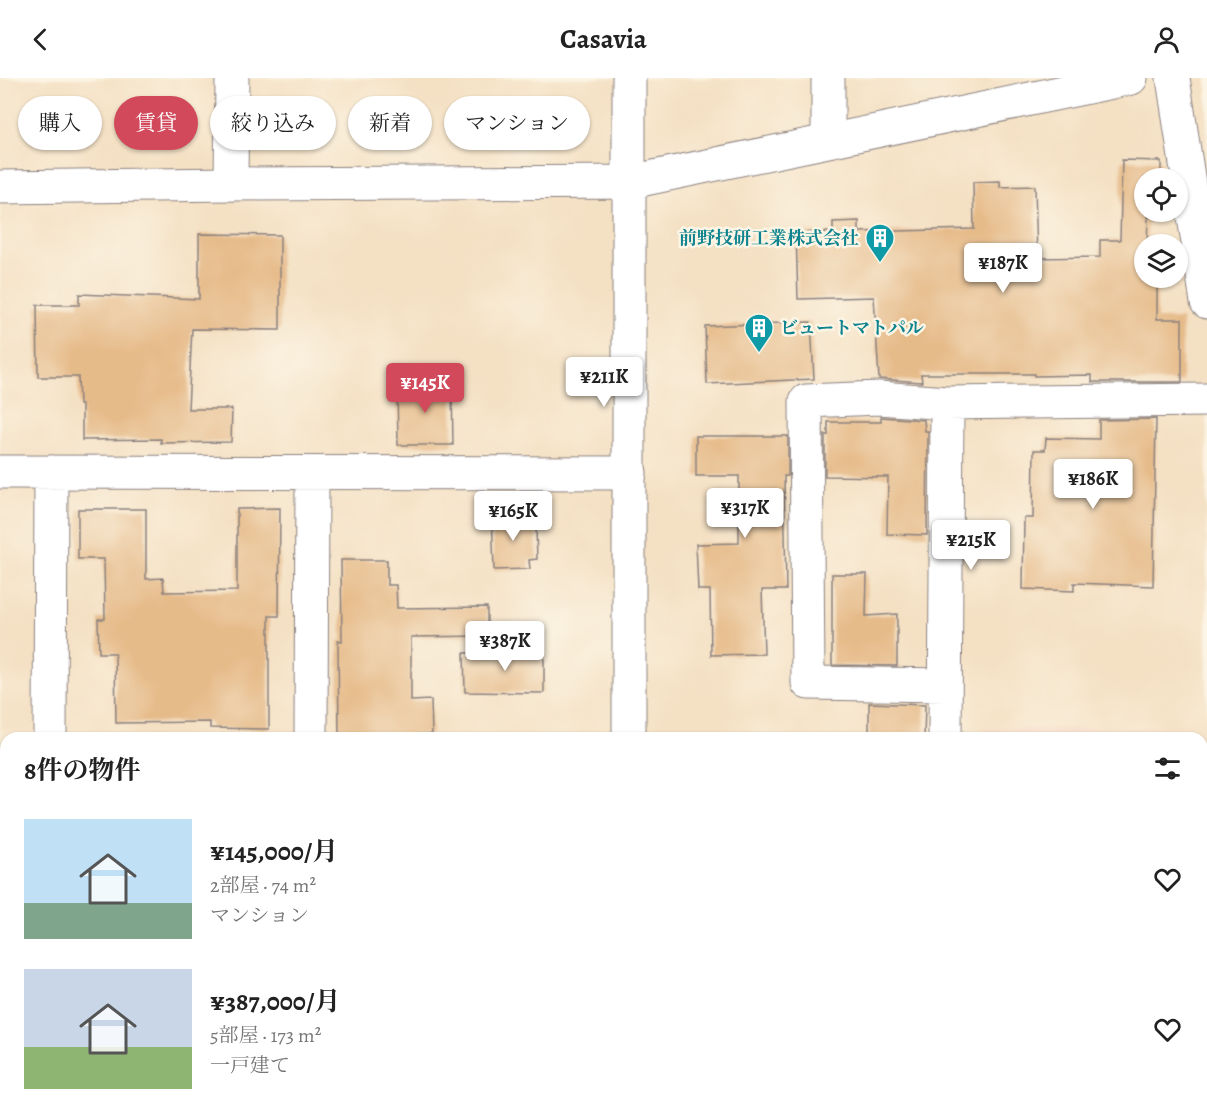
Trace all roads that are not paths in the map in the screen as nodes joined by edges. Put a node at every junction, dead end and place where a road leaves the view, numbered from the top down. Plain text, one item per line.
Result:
1 (232, 78) edge
2 (629, 78) edge
3 (828, 78) edge
4 (1131, 78) edge
5 (1173, 78) edge
6 (828, 140) junction
7 (630, 182) junction
8 (231, 184) junction
9 (0, 187) edge
10 (1207, 302) edge
11 (1207, 400) edge
12 (946, 403) junction
13 (0, 472) edge
14 (51, 472) junction
15 (312, 472) junction
16 (630, 473) junction
17 (945, 685) junction
18 (50, 732) edge
19 (311, 732) edge
20 (629, 732) edge
21 (945, 732) edge

1 - 8 street
2 - 7 street
3 - 6 street
4 - 6 street
5 - 10 street
6 - 7 street
7 - 8 street
7 - 16 street
8 - 9 street
11 - 12 street
12 - 17 street
12 - 17 street
13 - 14 street
14 - 15 street
14 - 18 street
15 - 16 street
15 - 19 street
16 - 20 street
17 - 21 street

